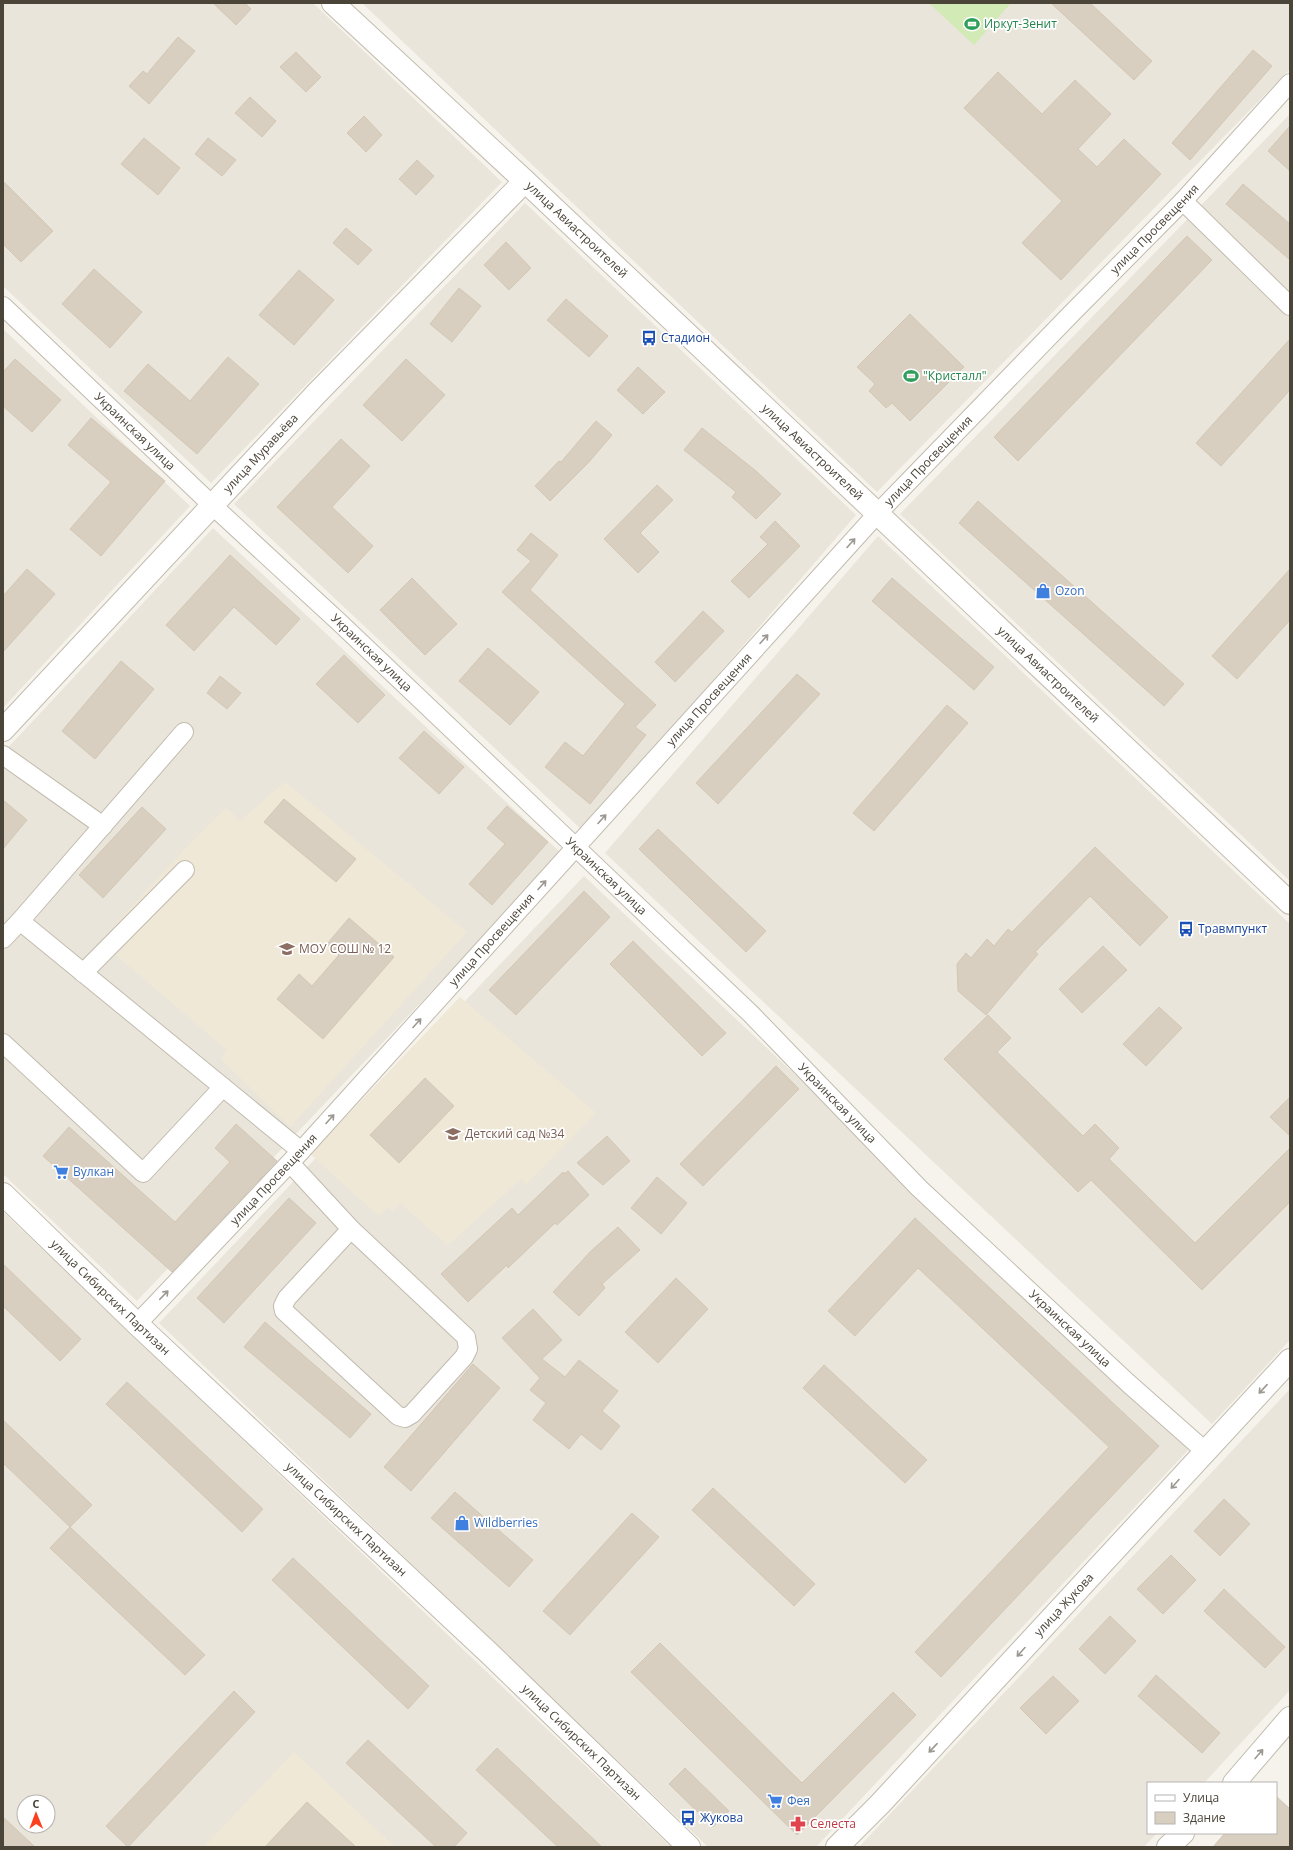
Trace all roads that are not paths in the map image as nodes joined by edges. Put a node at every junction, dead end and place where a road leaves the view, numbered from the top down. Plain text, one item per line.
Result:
1 (333, 3) edge
2 (1290, 83) edge
3 (525, 181) junction
4 (1183, 201) junction
5 (3, 306) edge
6 (1290, 306) edge
7 (212, 505) junction
8 (877, 514) junction
9 (3, 730) edge
10 (184, 732) dead end
11 (3, 755) edge
12 (103, 826) junction
13 (576, 848) junction
14 (185, 870) dead end
15 (1290, 903) edge
16 (20, 922) junction
17 (3, 939) edge
18 (83, 973) junction
19 (3, 1043) edge
20 (223, 1087) junction
21 (295, 1157) junction
22 (3, 1194) edge
23 (351, 1229) junction
24 (137, 1324) junction
25 (1290, 1360) edge
26 (1205, 1451) junction
27 (1290, 1718) edge
28 (1235, 1782) edge
29 (1182, 1834) edge
30 (688, 1847) edge
31 (837, 1847) edge
32 (1168, 1847) edge

1 - 3 street, улица Авиастроителей
2 - 4 street, улица Просвещения
3 - 7 street, улица Муравьёва
3 - 8 street, улица Авиастроителей
4 - 6 street
4 - 8 street, улица Просвещения
5 - 7 street, Украинская улица
7 - 9 street, улица Муравьёва
7 - 13 street, Украинская улица
13 -> 8 street, улица Просвещения
8 - 15 street, улица Авиастроителей
10 - 12 street
11 - 12 street
12 - 16 street
21 -> 13 street, улица Просвещения
13 - 26 street, Украинская улица
14 - 18 street
16 - 17 street
16 - 18 street
18 - 20 street
19 - 20 street
20 - 21 street
21 - 23 street
24 -> 21 street, улица Просвещения
22 - 24 street, улица Сибирских Партизан
23 - 23 street
24 - 30 street, улица Сибирских Партизан
25 -> 26 street, улица Жукова
26 -> 31 street, улица Жукова
28 -> 27 street
29 - 32 street

